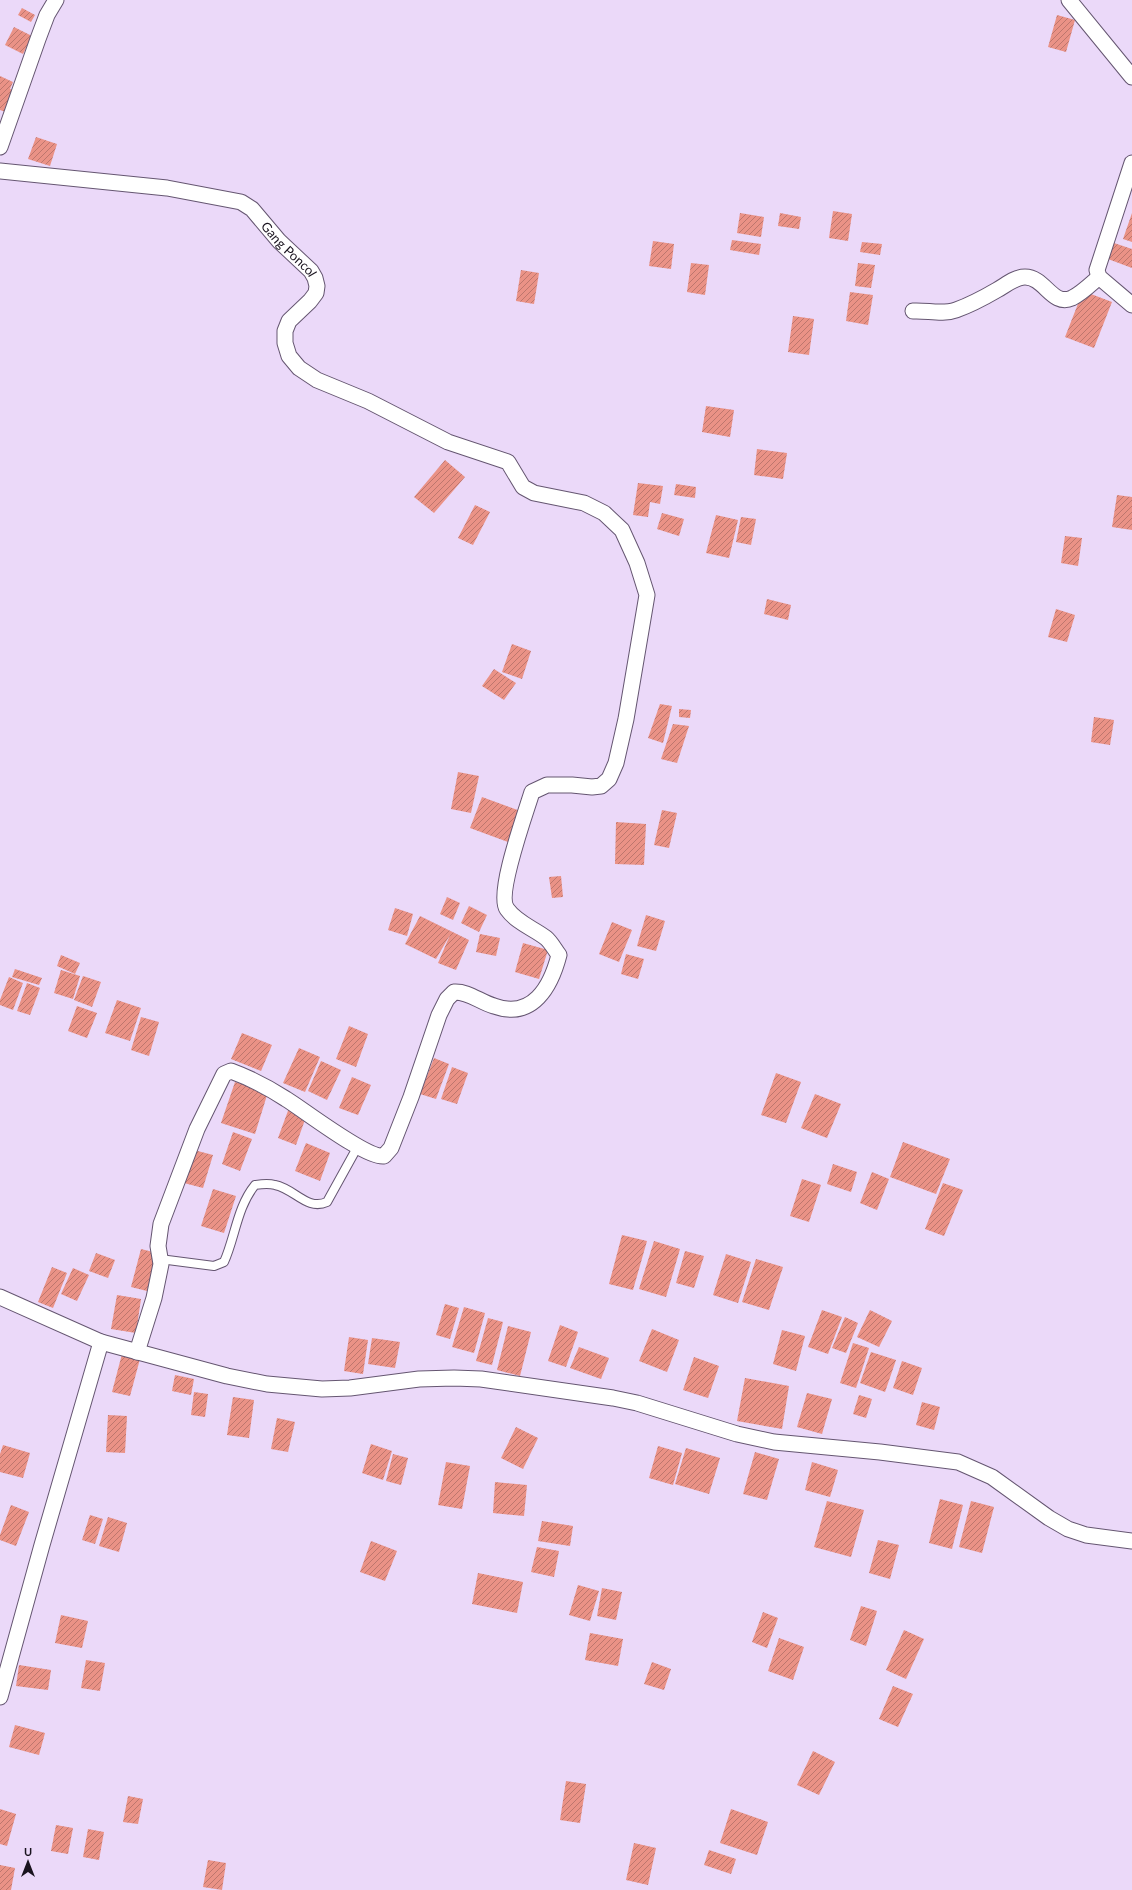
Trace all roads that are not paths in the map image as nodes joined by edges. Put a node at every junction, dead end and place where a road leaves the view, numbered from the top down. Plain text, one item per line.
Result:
1 (56, 0) edge
2 (1069, 0) edge
3 (1132, 77) edge
4 (0, 147) edge
5 (1132, 163) edge
6 (0, 171) edge
7 (1099, 277) junction
8 (1132, 305) edge
9 (913, 311) dead end
10 (358, 1146) junction
11 (160, 1259) junction
12 (0, 1297) edge
13 (101, 1342) junction
14 (138, 1352) junction
15 (1132, 1541) edge
16 (0, 1697) edge

1 - 4 street
2 - 3 street
5 - 7 street
6 - 10 street, Gang Poncol
7 - 8 street
7 - 9 street
10 - 11 lane
10 - 11 street
11 - 14 street
12 - 13 street
13 - 14 street
13 - 16 street
14 - 15 street

